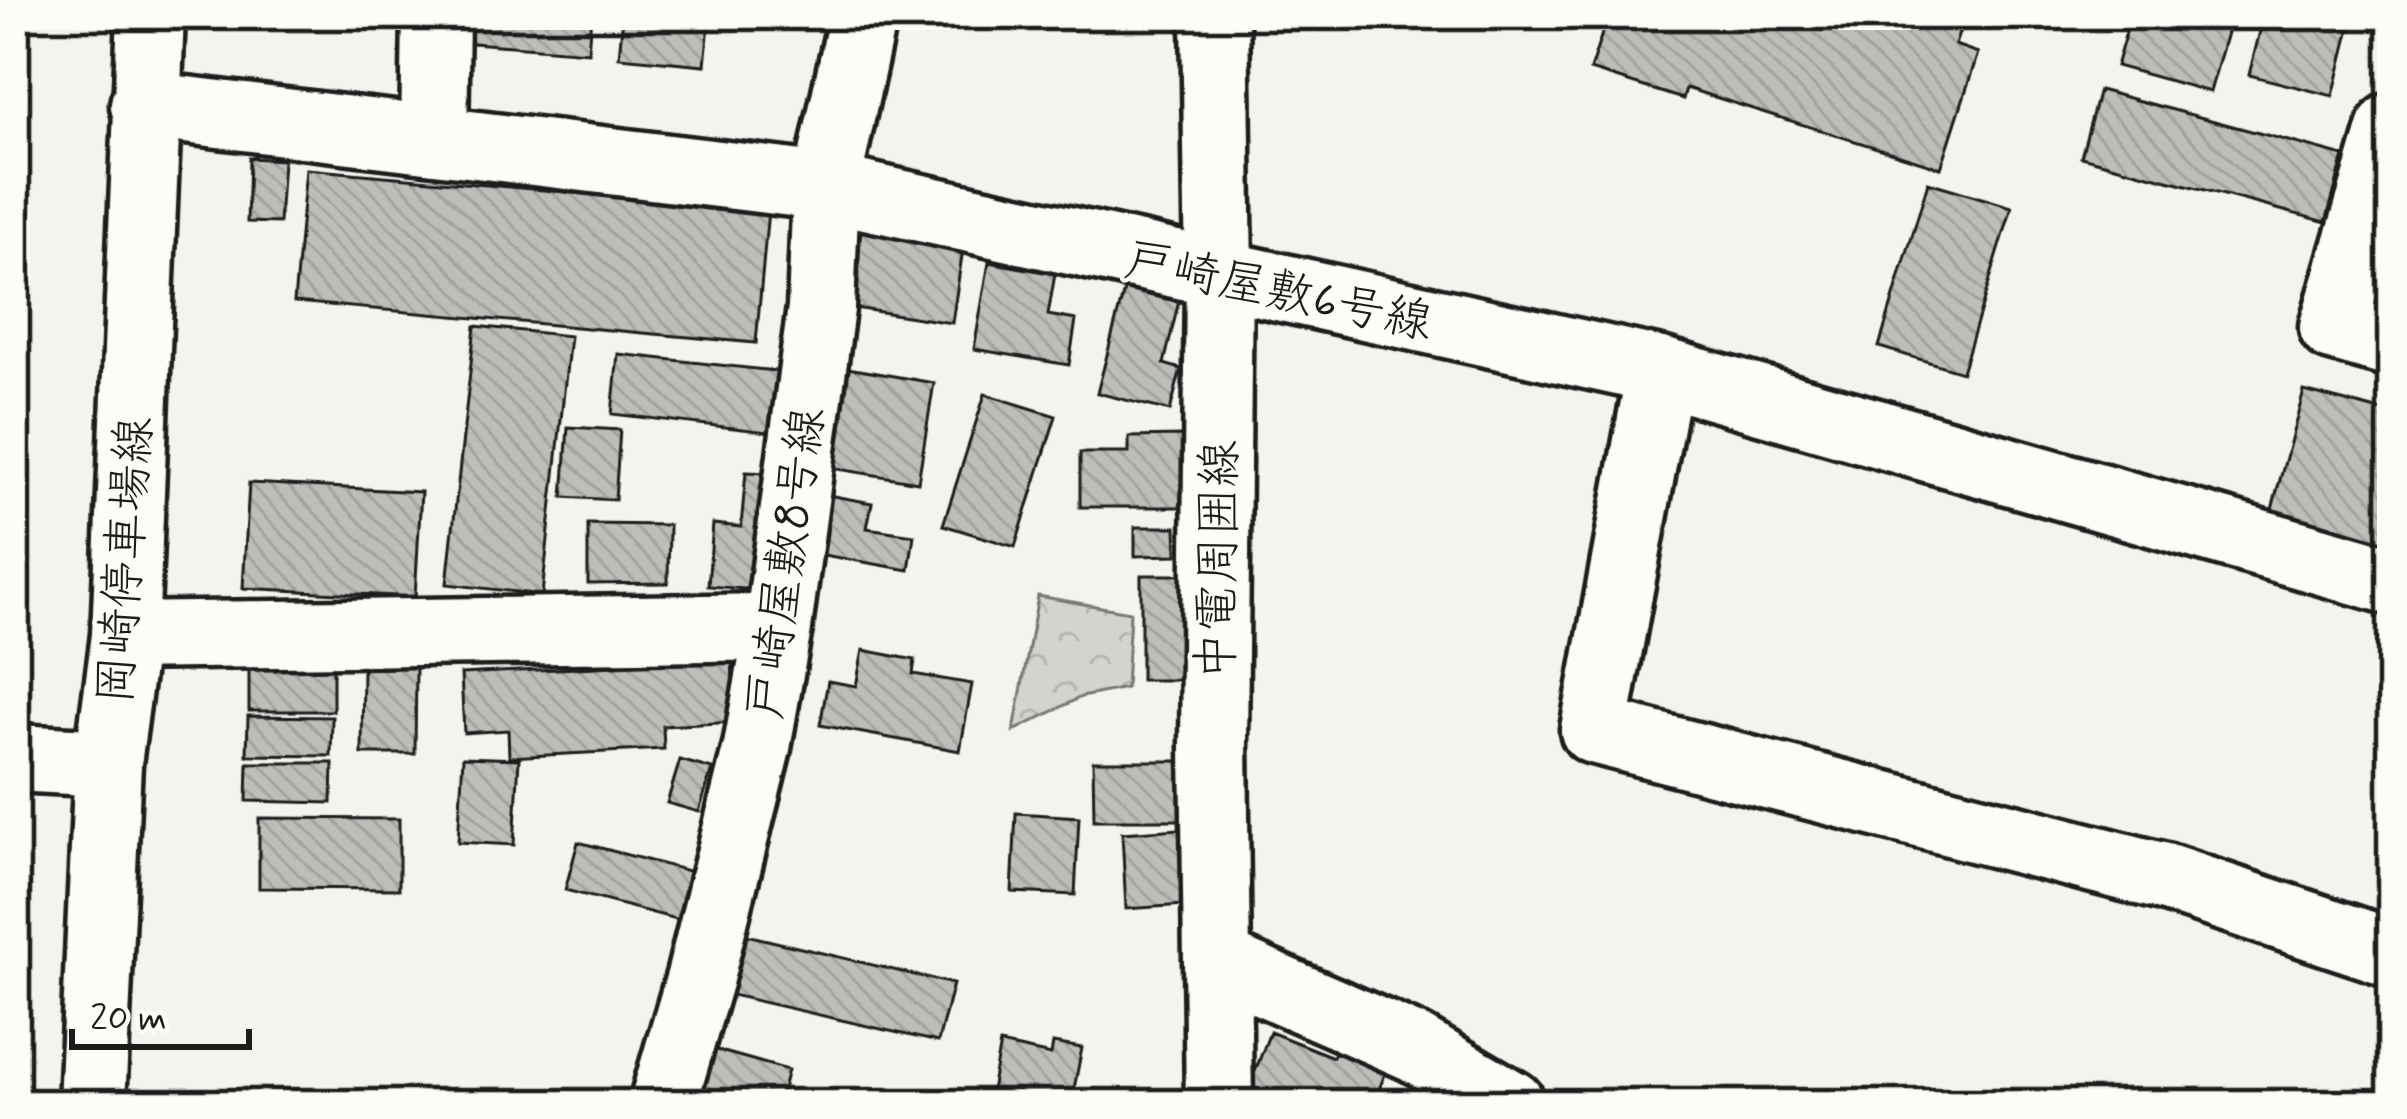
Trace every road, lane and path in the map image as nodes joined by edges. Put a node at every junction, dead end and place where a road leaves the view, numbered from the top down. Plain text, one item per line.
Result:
1 (151, 15) edge
2 (436, 15) edge
3 (863, 15) edge
4 (1215, 15) edge
5 (145, 105) junction
6 (2392, 127) edge
7 (434, 138) junction
8 (826, 187) junction
9 (1220, 275) junction
10 (2392, 344) edge
11 (1660, 371) junction
12 (2392, 581) edge
13 (778, 627) junction
14 (125, 636) junction
15 (15, 758) edge
16 (108, 763) junction
17 (2392, 953) edge
18 (1220, 963) junction
19 (92, 1104) edge
20 (663, 1104) edge
21 (1219, 1104) edge
22 (1510, 1104) edge

1 - 5 street, 岡崎停車場線
2 - 7 street
3 - 8 street, 戸崎屋敷8号線
4 - 9 street, 中電周囲線
5 - 7 street, 戸崎屋敷6号線
5 - 14 street, 岡崎停車場線
6 - 10 street
7 - 8 street, 戸崎屋敷6号線
8 - 9 street, 戸崎屋敷6号線
8 - 13 street, 戸崎屋敷8号線
9 - 11 street, 戸崎屋敷6号線
9 - 18 street, 中電周囲線
11 - 12 street, 戸崎屋敷6号線
11 - 17 street
13 - 14 street
13 - 20 street, 戸崎屋敷8号線
14 - 16 street, 岡崎停車場線
15 - 16 street
16 - 19 street, 岡崎停車場線
18 - 21 street, 中電周囲線
18 - 22 street

